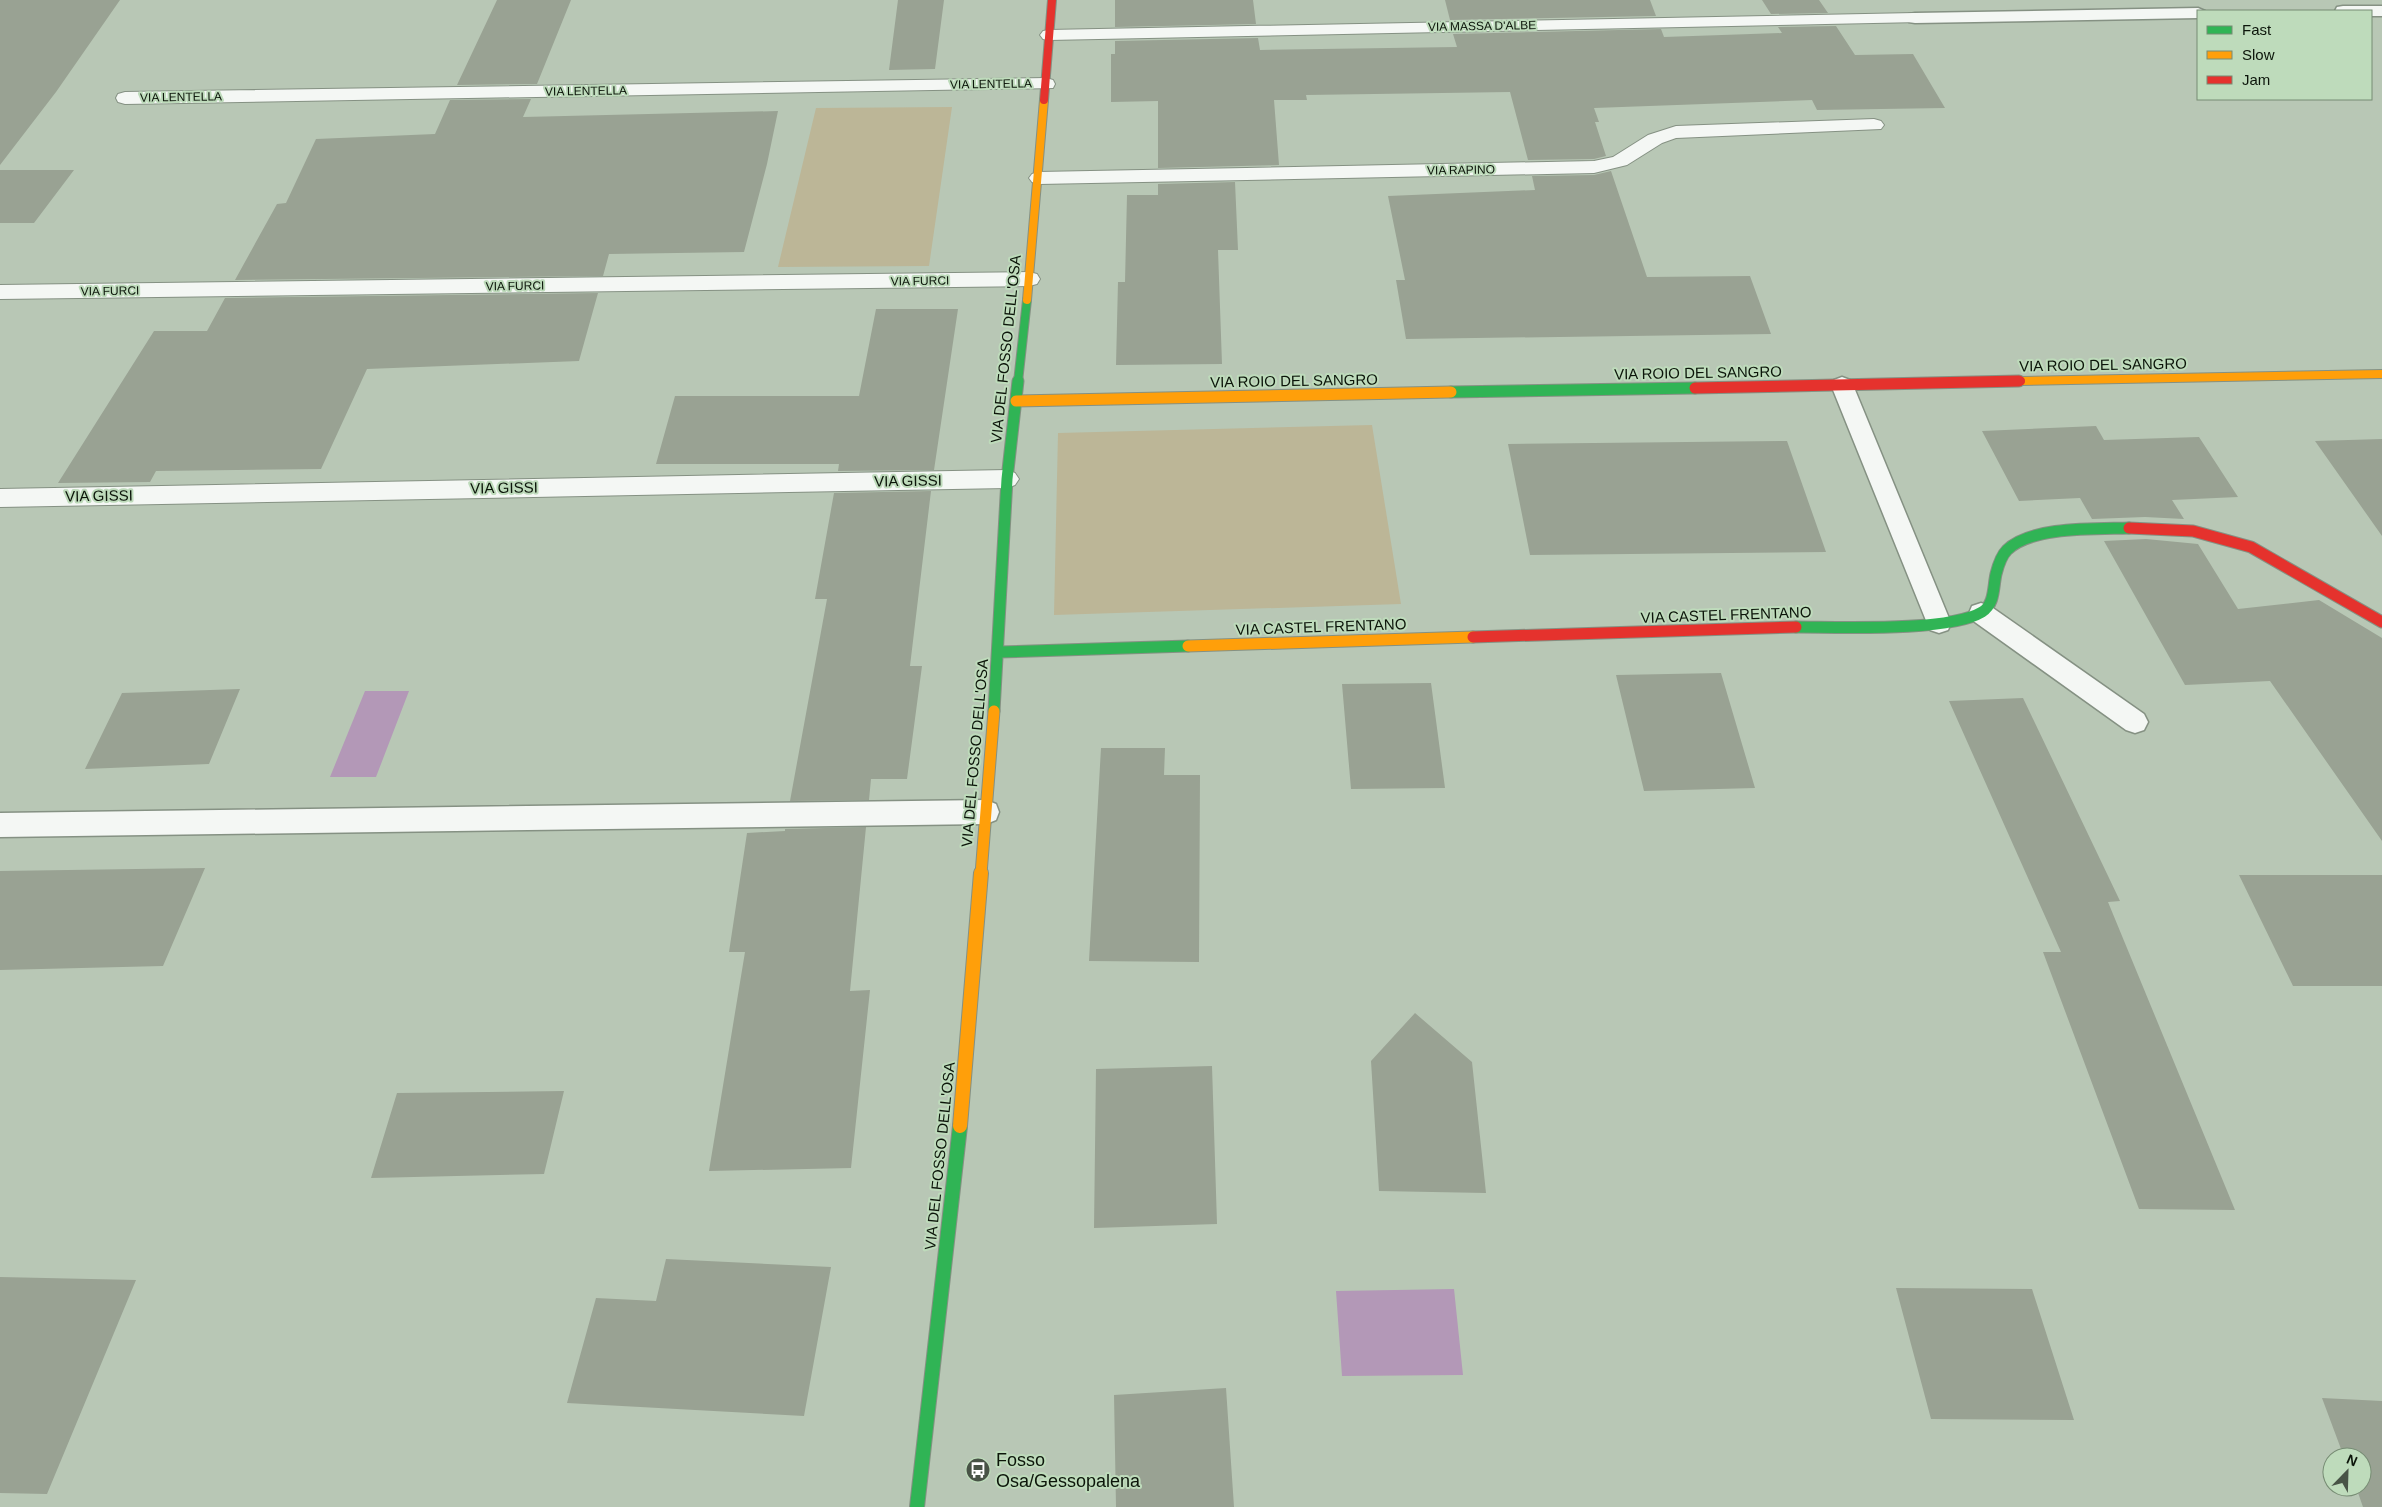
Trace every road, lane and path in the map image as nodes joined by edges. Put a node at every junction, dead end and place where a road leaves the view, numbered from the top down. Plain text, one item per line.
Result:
1 (1052, 0) edge
2 (2197, 14) edge
3 (1915, 18) joint
4 (1048, 35) junction
5 (1046, 84) junction
6 (126, 98) dead end
7 (1874, 125) dead end
8 (1039, 178) junction
9 (1029, 279) junction
10 (0, 292) edge
11 (2382, 374) edge
12 (1842, 385) junction
13 (1016, 402) junction
14 (1007, 479) junction
15 (0, 498) edge
16 (1981, 613) junction
17 (2382, 622) edge
18 (1939, 623) junction
19 (999, 652) junction
20 (2135, 722) dead end
21 (986, 812) junction
22 (0, 825) edge
23 (917, 1507) edge

1 - 4 street, VIA DEL FOSSO DELL'OSA
2 - 3 lane
3 - 4 street, VIA MASSA D'ALBE
4 - 5 street, VIA DEL FOSSO DELL'OSA
5 - 6 street, VIA LENTELLA
5 - 8 street, VIA DEL FOSSO DELL'OSA
7 - 8 street, VIA RAPINO
8 - 9 street, VIA DEL FOSSO DELL'OSA
9 - 10 street, VIA FURCI
9 - 13 street, VIA DEL FOSSO DELL'OSA
11 - 12 street, VIA ROIO DEL SANGRO
12 - 13 street, VIA ROIO DEL SANGRO
12 - 18 lane
13 - 14 street, VIA DEL FOSSO DELL'OSA
14 - 15 street, VIA GISSI
14 - 19 street, VIA DEL FOSSO DELL'OSA
16 - 17 street
16 - 18 street, VIA CASTEL FRENTANO
16 - 20 lane
18 - 19 street, VIA CASTEL FRENTANO
19 - 21 street, VIA DEL FOSSO DELL'OSA
21 - 22 lane
21 - 23 street, VIA DEL FOSSO DELL'OSA

